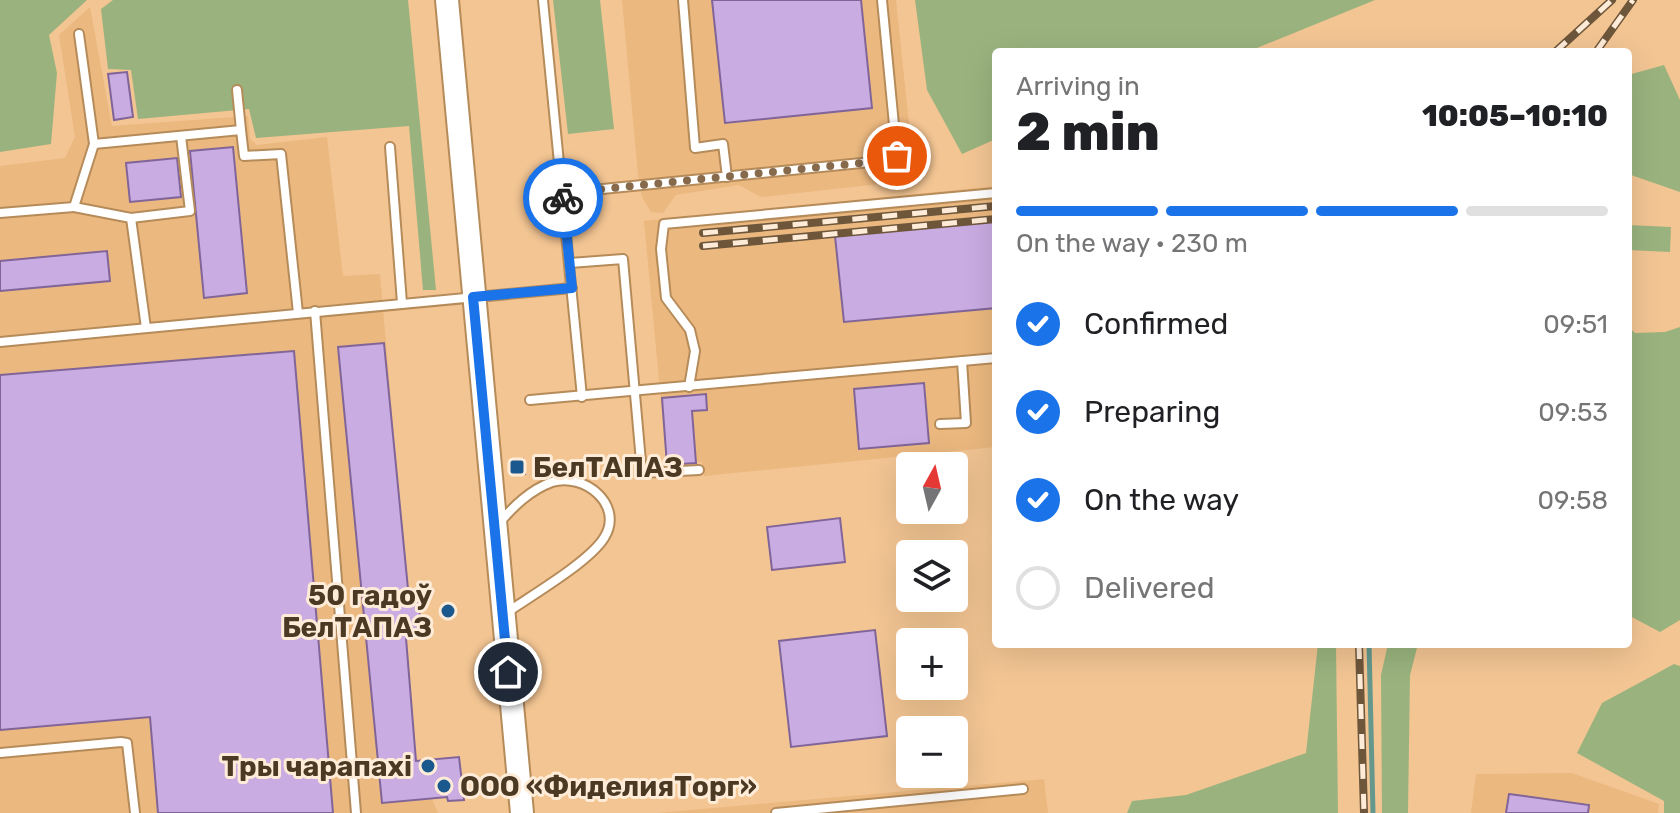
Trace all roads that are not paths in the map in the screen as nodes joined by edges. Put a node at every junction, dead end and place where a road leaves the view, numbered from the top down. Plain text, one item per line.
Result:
1 (447, 0) edge
2 (543, 0) edge
3 (683, 0) edge
4 (882, 0) edge
5 (79, 34) dead end
6 (237, 90) dead end
7 (241, 130) junction
8 (181, 136) junction
9 (94, 144) junction
10 (390, 147) dead end
11 (727, 177) junction
12 (563, 193) junction
13 (992, 193) edge
14 (74, 207) junction
15 (0, 213) edge
16 (131, 218) junction
17 (570, 263) junction
18 (572, 288) junction
19 (473, 297) junction
20 (402, 303) junction
21 (315, 311) junction
22 (298, 313) junction
23 (146, 328) junction
24 (0, 342) edge
25 (992, 358) edge
26 (962, 361) junction
27 (689, 387) junction
28 (633, 392) junction
29 (582, 397) junction
30 (530, 400) dead end
31 (940, 424) dead end
32 (699, 470) dead end
33 (494, 529) junction
34 (502, 615) junction
35 (0, 753) edge
36 (1023, 789) dead end
37 (135, 813) edge
38 (356, 813) edge
39 (520, 813) edge
40 (776, 813) edge

1 - 19 street
2 - 12 lane
3 - 11 lane
4 - 11 lane
5 - 9 lane
6 - 7 lane
7 - 8 lane
7 - 22 lane
8 - 9 lane
8 - 16 lane
9 - 14 lane
10 - 20 lane
11 - 12 lane
12 - 17 lane
13 - 27 lane
14 - 15 lane
14 - 16 lane
16 - 23 lane
17 - 18 lane
17 - 28 lane
18 - 19 lane
18 - 29 lane
19 - 20 lane
19 - 33 street
20 - 21 lane
21 - 22 lane
21 - 38 lane
22 - 23 lane
23 - 24 lane
25 - 26 lane
26 - 27 lane
26 - 31 lane
27 - 28 lane
28 - 29 lane
28 - 32 lane
29 - 30 lane
33 - 34 street
33 - 34 lane
34 - 39 street
35 - 37 lane
36 - 40 lane

